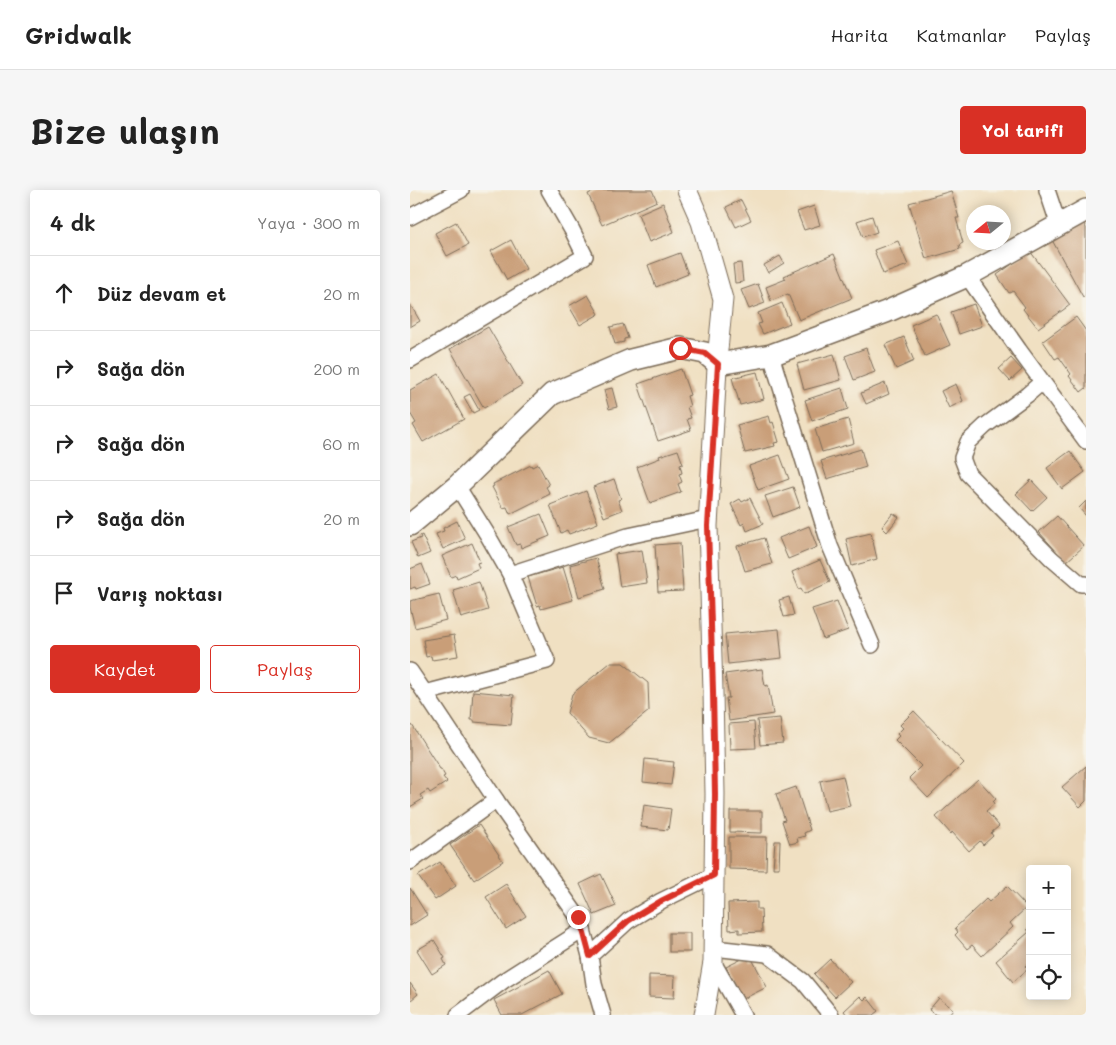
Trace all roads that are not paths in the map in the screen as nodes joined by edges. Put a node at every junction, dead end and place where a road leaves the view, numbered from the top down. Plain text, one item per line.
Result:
1 (461, 190) edge
2 (549, 190) edge
3 (687, 190) edge
4 (1047, 190) edge
5 (1086, 210) edge
6 (410, 218) edge
7 (1059, 226) junction
8 (967, 276) junction
9 (772, 355) junction
10 (410, 360) edge
11 (718, 364) junction
12 (1042, 382) junction
13 (1086, 441) edge
14 (457, 486) junction
15 (708, 519) junction
16 (410, 524) edge
17 (510, 574) junction
18 (1086, 584) edge
19 (872, 645) dead end
20 (410, 672) edge
21 (425, 693) junction
22 (496, 800) junction
23 (410, 862) edge
24 (714, 875) junction
25 (583, 930) junction
26 (714, 955) junction
27 (590, 956) junction
28 (458, 1015) edge
29 (603, 1015) edge
30 (704, 1015) edge
31 (743, 1015) edge
32 (831, 1015) edge

1 - 6 street
2 - 10 street
3 - 11 street
4 - 7 street
5 - 7 main road
7 - 8 main road
8 - 9 main road
8 - 12 street
9 - 11 main road
9 - 19 street
11 - 14 main road
11 - 15 street
12 - 13 street
12 - 18 street
14 - 16 main road
14 - 17 street
15 - 17 street
15 - 24 street
17 - 21 street
20 - 21 street
21 - 22 street
22 - 23 street
22 - 25 street
24 - 26 street
24 - 27 street
25 - 27 street
25 - 28 street
26 - 30 street
26 - 31 street
26 - 32 street
27 - 29 street

